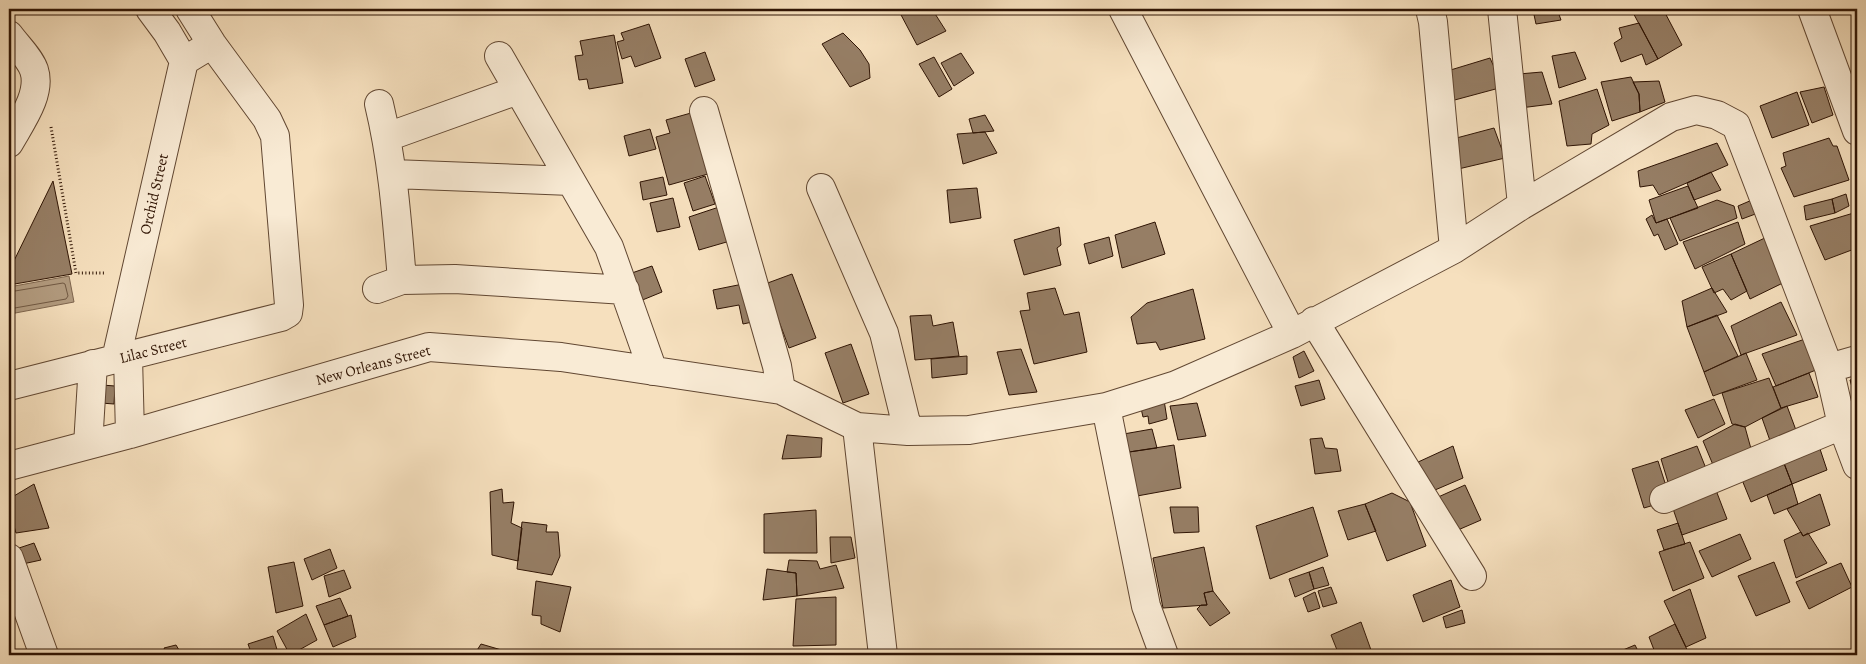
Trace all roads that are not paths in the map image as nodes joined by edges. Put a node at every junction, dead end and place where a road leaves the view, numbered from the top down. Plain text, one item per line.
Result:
1 (150, 9) edge
2 (190, 9) edge
3 (1123, 9) edge
4 (1430, 9) edge
5 (1502, 9) edge
6 (1812, 9) edge
7 (9, 35) edge
8 (212, 44) junction
9 (499, 56) dead end
10 (184, 61) junction
11 (518, 90) junction
12 (379, 104) dead end
13 (704, 111) dead end
14 (1857, 131) edge
15 (14, 133) edge
16 (387, 137) junction
17 (393, 174) junction
18 (571, 181) junction
19 (821, 188) dead end
20 (1522, 205) junction
21 (1454, 249) junction
22 (625, 290) junction
23 (1303, 327) junction
24 (113, 360) junction
25 (1857, 360) edge
26 (1829, 368) junction
27 (653, 371) junction
28 (9, 386) edge
29 (781, 390) junction
30 (1106, 407) junction
31 (1842, 426) junction
32 (857, 427) junction
33 (908, 431) junction
34 (130, 434) junction
35 (88, 445) junction
36 (1857, 464) edge
37 (9, 466) edge
38 (1664, 499) dead end
39 (9, 558) edge
40 (1472, 576) dead end
41 (44, 655) edge
42 (884, 655) edge
43 (1164, 655) edge

1 - 10 street
2 - 8 street
3 - 23 street
4 - 21 street
5 - 20 street
6 - 14 street
7 - 15 street
8 - 10 street
8 - 24 street, Lilac Street
9 - 11 street
10 - 24 street, Orchid Street
11 - 16 street
11 - 18 street
12 - 16 street
13 - 29 street
16 - 17 street
17 - 18 street
17 - 22 street
18 - 22 street
19 - 33 street
20 - 21 street
20 - 26 street
21 - 23 street
22 - 27 street
23 - 30 street
23 - 40 street
24 - 28 street, Lilac Street
24 - 34 street
24 - 35 street
25 - 26 street
26 - 31 street
27 - 29 street, New Orleans Street
27 - 34 street, New Orleans Street
29 - 32 street, New Orleans Street
30 - 33 street
30 - 43 street
31 - 36 street
31 - 38 street
32 - 33 street
32 - 42 street
34 - 35 street, New Orleans Street
35 - 37 street, New Orleans Street
39 - 41 street

